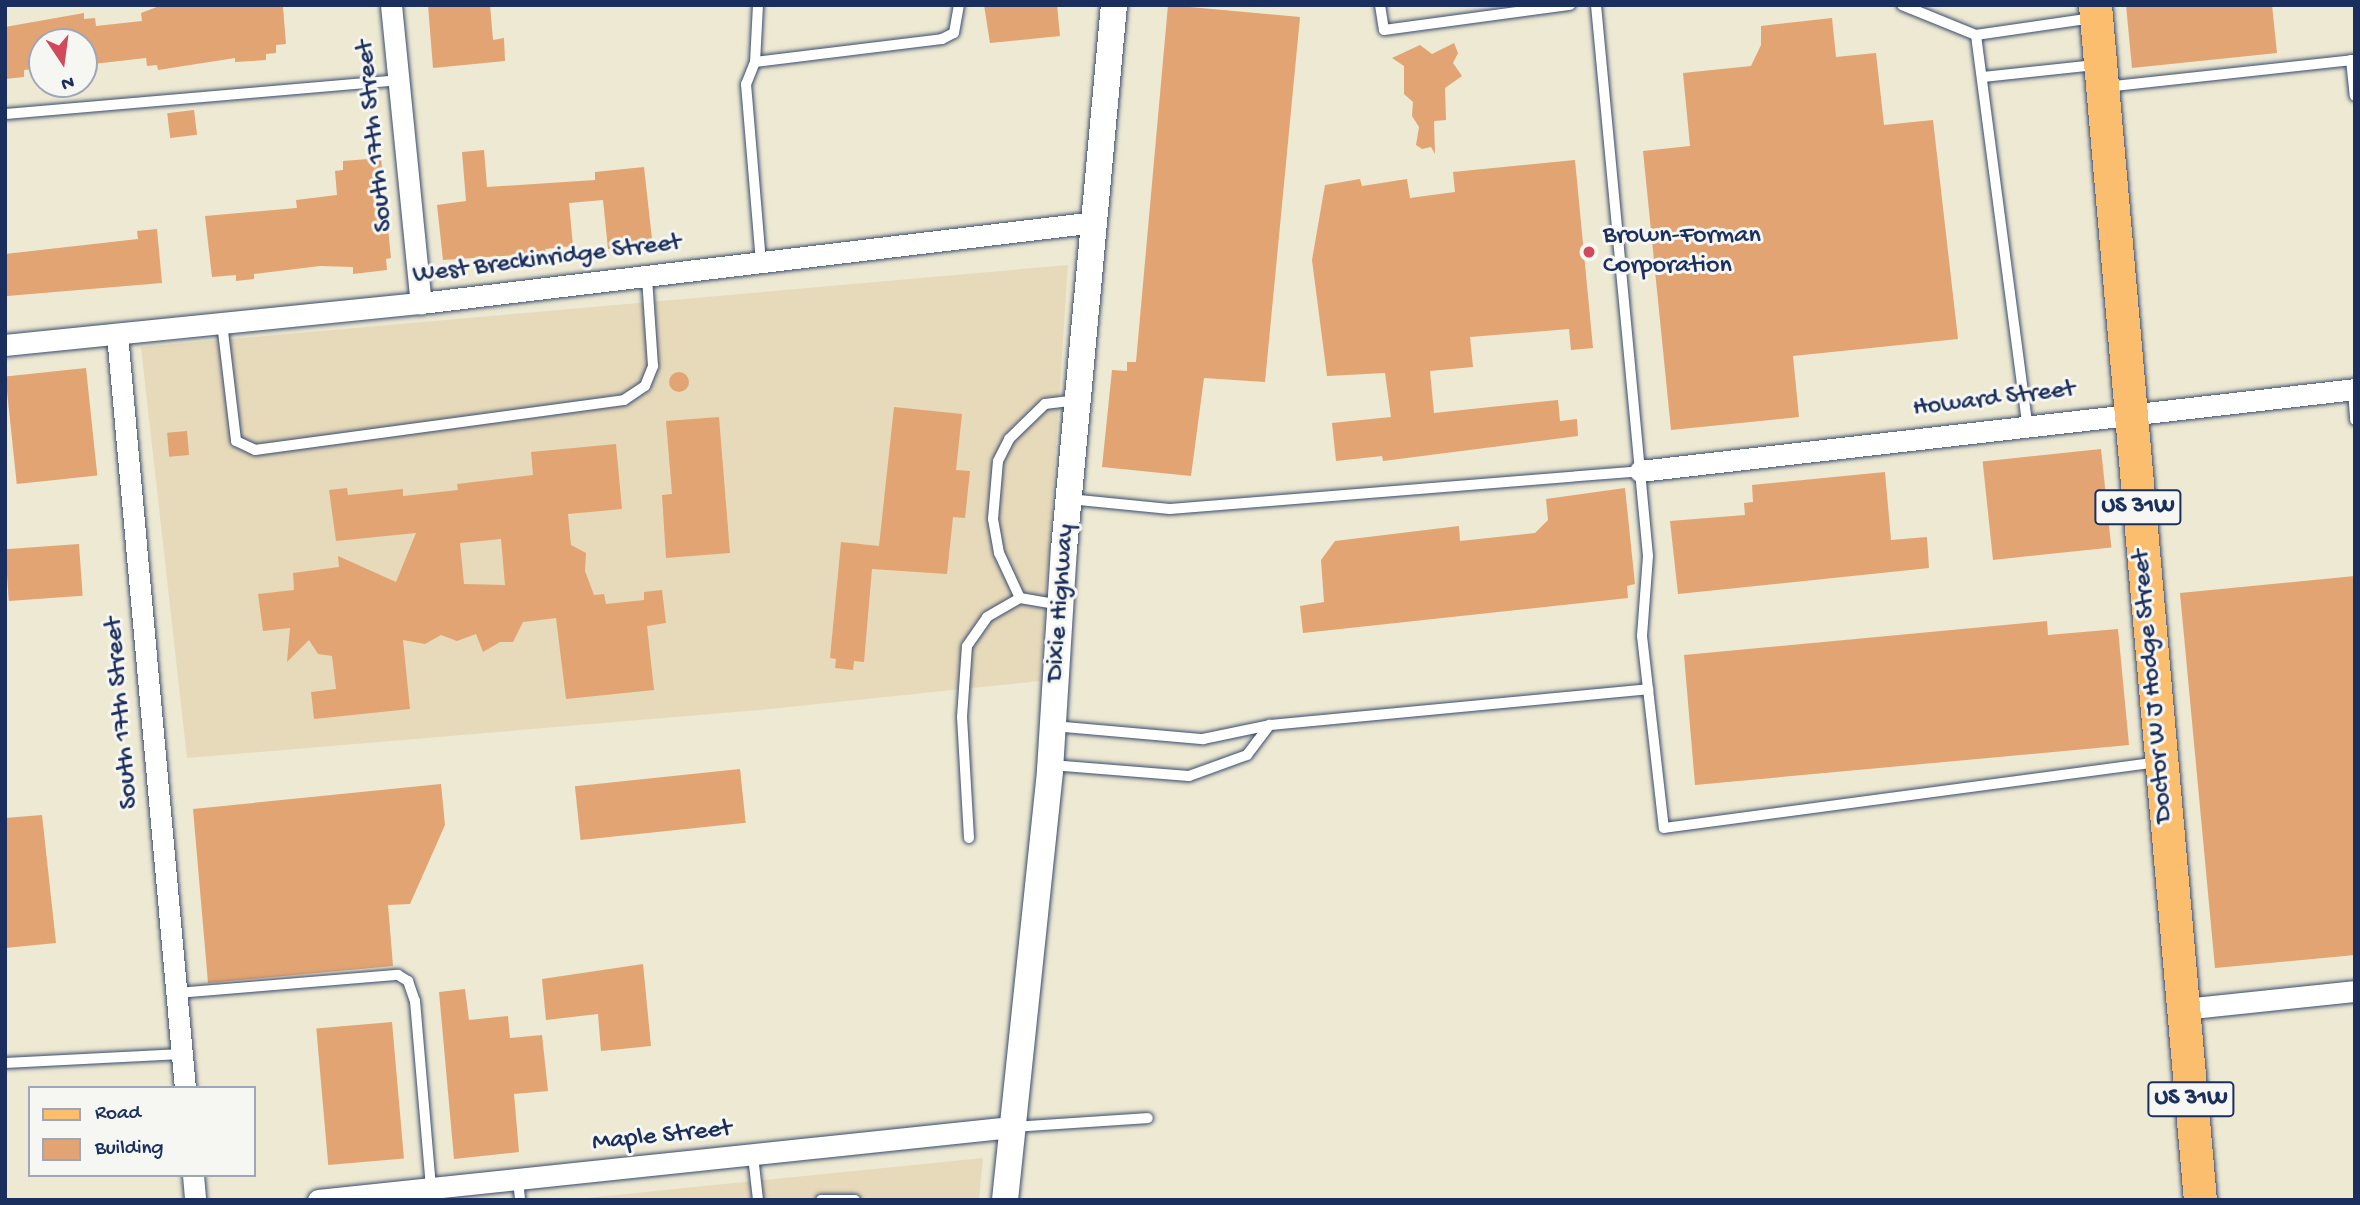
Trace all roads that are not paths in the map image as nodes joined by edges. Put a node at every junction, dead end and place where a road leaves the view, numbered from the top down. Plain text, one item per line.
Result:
1 (391, 5) edge
2 (758, 5) edge
3 (959, 5) edge
4 (1114, 5) edge
5 (1380, 5) edge
6 (1570, 5) edge
7 (1596, 5) edge
8 (1902, 5) edge
9 (2095, 12) edge
10 (1976, 36) junction
11 (2353, 60) edge
12 (755, 62) junction
13 (2101, 76) junction
14 (1983, 77) junction
15 (399, 79) junction
16 (2355, 96) edge
17 (5, 114) edge
18 (1095, 222) junction
19 (761, 264) junction
20 (647, 276) junction
21 (421, 303) junction
22 (222, 323) junction
23 (117, 334) junction
24 (5, 345) edge
25 (2354, 389) edge
26 (1078, 400) junction
27 (2131, 413) junction
28 (2355, 420) edge
29 (2027, 423) junction
30 (1640, 471) junction
31 (1069, 499) junction
32 (1020, 598) junction
33 (1061, 605) junction
34 (1648, 690) junction
35 (1270, 725) junction
36 (1053, 726) junction
37 (2160, 761) junction
38 (1050, 765) junction
39 (969, 838) dead end
40 (2355, 991) edge
41 (177, 993) junction
42 (2183, 1009) junction
43 (182, 1054) junction
44 (5, 1063) edge
45 (185, 1086) edge
46 (1148, 1118) dead end
47 (1011, 1127) junction
48 (754, 1156) junction
49 (193, 1177) edge
50 (431, 1188) junction
51 (519, 1190) edge
52 (195, 1200) edge
53 (318, 1200) edge
54 (758, 1200) edge
55 (821, 1200) edge
56 (855, 1200) edge
57 (1005, 1200) edge
58 (2200, 1200) edge

1 - 15 street, South 17th Street
2 - 12 lane
3 - 12 lane
4 - 18 street, Dixie Highway
5 - 6 lane
7 - 30 lane
8 - 10 lane
9 - 10 lane
9 - 13 main road, Doctor W J Hodge Street / US 31W
10 - 14 lane
11 - 13 lane
11 - 16 lane
12 - 19 lane
13 - 14 lane
13 - 27 main road, Doctor W J Hodge Street / US 31W
14 - 29 lane
15 - 17 lane
15 - 21 street, South 17th Street
18 - 19 street, West Breckinridge Street
18 - 26 street, Dixie Highway
19 - 20 street, West Breckinridge Street
20 - 21 street, West Breckinridge Street
20 - 22 lane
21 - 22 street, West Breckinridge Street
22 - 23 street, West Breckinridge Street
23 - 24 street, West Breckinridge Street
23 - 41 street, South 17th Street
25 - 27 street, Howard Street
25 - 28 lane
26 - 31 street, Dixie Highway
26 - 32 lane
27 - 29 street, Howard Street
27 - 37 main road, Doctor W J Hodge Street / US 31W
29 - 30 street, Howard Street
30 - 31 lane
30 - 34 lane
31 - 33 street, Dixie Highway
32 - 33 lane
32 - 39 lane
33 - 36 street, Dixie Highway
34 - 35 lane
34 - 37 lane
35 - 36 lane
35 - 38 lane
36 - 38 street, Dixie Highway
37 - 42 main road, Doctor W J Hodge Street / US 31W
38 - 47 street, Dixie Highway
40 - 42 street
41 - 43 street, South 17th Street
41 - 50 lane
42 - 58 main road, Doctor W J Hodge Street / US 31W
43 - 44 lane
43 - 45 street, South 17th Street
46 - 47 lane
47 - 48 street, Maple Street
47 - 57 street, Dixie Highway
48 - 51 street, Maple Street
48 - 54 lane
49 - 52 street
50 - 51 street, Maple Street
50 - 53 street, Maple Street
55 - 56 lane

